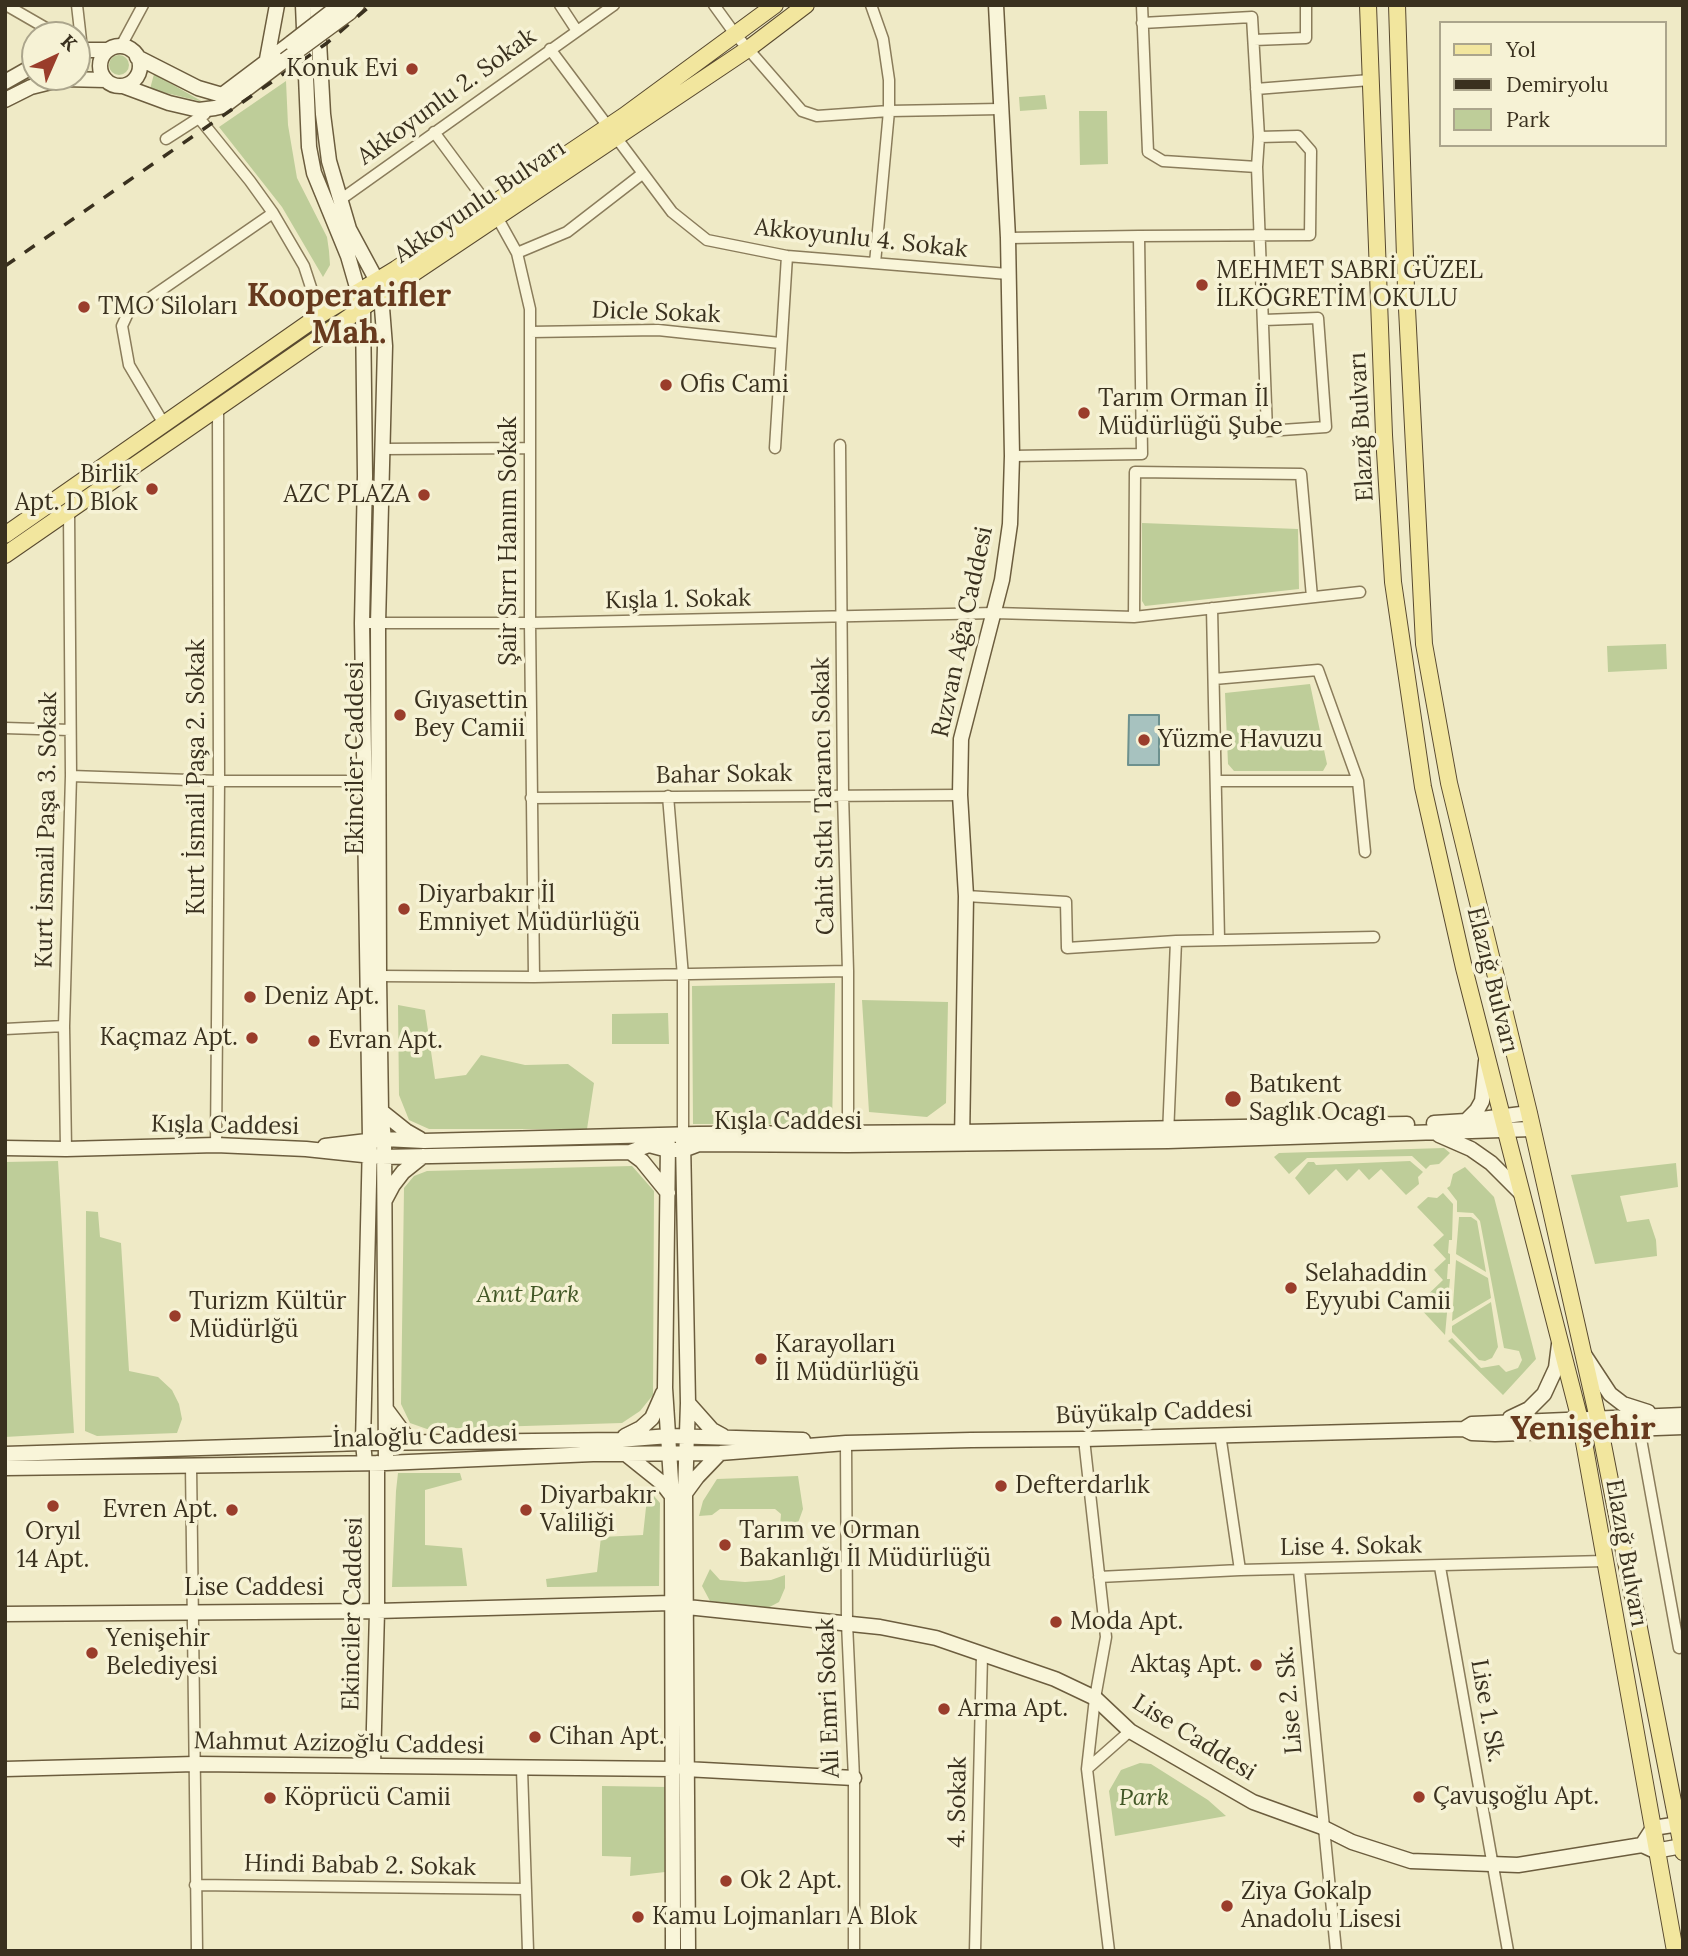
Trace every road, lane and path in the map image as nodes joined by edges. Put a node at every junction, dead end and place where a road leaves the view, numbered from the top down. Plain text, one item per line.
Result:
1 (6, 5) edge
2 (143, 5) edge
3 (277, 5) edge
4 (303, 5) edge
5 (317, 5) edge
6 (560, 5) edge
7 (614, 5) edge
8 (714, 5) edge
9 (775, 5) edge
10 (806, 5) edge
11 (871, 5) edge
12 (996, 5) edge
13 (1142, 5) edge
14 (1252, 5) edge
15 (1306, 5) edge
16 (1368, 5) edge
17 (1397, 5) edge
18 (349, 8) edge
19 (1252, 17) junction
20 (34, 21) edge
21 (1142, 23) junction
22 (577, 31) junction
23 (736, 34) junction
24 (1254, 40) junction
25 (91, 48) edge
26 (114, 48) junction
27 (748, 49) junction
28 (550, 50) junction
29 (137, 57) junction
30 (267, 59) junction
31 (106, 80) junction
32 (1370, 80) junction
33 (123, 86) junction
34 (1256, 89) junction
35 (5, 100) edge
36 (219, 101) junction
37 (1000, 109) junction
38 (889, 110) junction
39 (199, 118) junction
40 (434, 132) junction
41 (611, 133) junction
42 (1259, 137) junction
43 (166, 139) dead end
44 (1256, 167) junction
45 (642, 174) junction
46 (340, 200) junction
47 (493, 212) junction
48 (273, 214) junction
49 (1260, 235) junction
50 (1139, 236) junction
51 (1008, 238) junction
52 (517, 253) junction
53 (787, 256) junction
54 (875, 263) junction
55 (1008, 274) junction
56 (379, 288) junction
57 (359, 291) junction
58 (363, 308) junction
59 (320, 315) junction
60 (1264, 320) junction
61 (530, 332) junction
62 (780, 342) junction
63 (218, 410) junction
64 (164, 424) junction
65 (841, 445) dead end
66 (529, 448) junction
67 (775, 448) dead end
68 (383, 449) junction
69 (1012, 456) junction
70 (69, 511) junction
71 (5, 535) edge
72 (5, 555) edge
73 (1360, 592) dead end
74 (1312, 597) junction
75 (1212, 608) junction
76 (995, 614) junction
77 (1134, 617) junction
78 (842, 618) junction
79 (362, 623) junction
80 (530, 623) junction
81 (378, 624) junction
82 (1214, 679) junction
83 (5, 728) edge
84 (70, 730) junction
85 (71, 776) junction
86 (219, 781) junction
87 (365, 781) junction
88 (1217, 781) junction
89 (1358, 781) junction
90 (843, 794) junction
91 (960, 795) junction
92 (668, 796) junction
93 (531, 798) junction
94 (1365, 852) dead end
95 (965, 896) junction
96 (1374, 937) dead end
97 (1219, 939) junction
98 (1176, 941) junction
99 (848, 971) junction
100 (683, 975) junction
101 (379, 976) junction
102 (534, 978) junction
103 (64, 1026) junction
104 (5, 1029) edge
105 (1487, 1056) junction
106 (381, 1111) junction
107 (1466, 1121) junction
108 (1530, 1121) junction
109 (1504, 1123) junction
110 (1434, 1133) junction
111 (676, 1134) junction
112 (1168, 1135) junction
113 (962, 1138) junction
114 (848, 1139) junction
115 (377, 1140) junction
116 (424, 1141) junction
117 (216, 1145) junction
118 (5, 1149) edge
119 (66, 1149) junction
120 (306, 1149) junction
121 (676, 1150) junction
122 (630, 1152) junction
123 (423, 1156) junction
124 (376, 1157) junction
125 (667, 1193) junction
126 (1522, 1194) junction
127 (383, 1205) junction
128 (1560, 1339) junction
129 (1583, 1352) junction
130 (665, 1388) junction
131 (688, 1403) junction
132 (385, 1408) junction
133 (1683, 1415) edge
134 (1663, 1416) junction
135 (1499, 1422) junction
136 (1581, 1425) junction
137 (1599, 1425) junction
138 (1683, 1427) edge
139 (1639, 1428) junction
140 (1464, 1429) junction
141 (1220, 1434) junction
142 (668, 1436) junction
143 (727, 1438) junction
144 (1084, 1439) junction
145 (619, 1440) junction
146 (363, 1443) junction
147 (386, 1443) junction
148 (419, 1443) junction
149 (846, 1443) junction
150 (687, 1444) junction
151 (720, 1453) junction
152 (5, 1454) edge
153 (668, 1454) junction
154 (628, 1455) junction
155 (376, 1463) junction
156 (191, 1465) junction
157 (5, 1468) edge
158 (678, 1495) junction
159 (1605, 1561) junction
160 (1440, 1567) junction
161 (1240, 1570) junction
162 (1299, 1570) junction
163 (1099, 1577) junction
164 (671, 1603) junction
165 (687, 1607) junction
166 (193, 1611) junction
167 (377, 1611) junction
168 (5, 1614) edge
169 (847, 1623) junction
170 (1679, 1648) dead end
171 (982, 1655) junction
172 (1095, 1698) junction
173 (1130, 1731) junction
174 (195, 1765) junction
175 (373, 1765) junction
176 (5, 1769) edge
177 (522, 1769) junction
178 (679, 1769) junction
179 (1087, 1769) junction
180 (854, 1778) junction
181 (1679, 1824) junction
182 (1322, 1827) junction
183 (1653, 1828) junction
184 (1682, 1846) edge
185 (1649, 1848) junction
186 (1683, 1852) edge
187 (1493, 1863) junction
188 (195, 1885) junction
189 (525, 1889) junction
190 (197, 1951) edge
191 (528, 1951) edge
192 (673, 1951) edge
193 (688, 1951) edge
194 (853, 1951) edge
195 (975, 1951) edge
196 (1109, 1951) edge
197 (1336, 1951) edge
198 (1508, 1951) edge
199 (1675, 1951) edge

1 - 20 street
2 - 26 street
3 - 30 street
4 - 57 street, Ekinciler Caddesi
5 - 46 street, Ekinciler Caddesi
6 - 22 street
7 - 22 street, Akkoyunlu 2. Sokak
8 - 23 street
9 - 23 main road, Akkoyunlu Bulvarı
10 - 27 main road, Akkoyunlu Bulvarı
11 - 38 street
12 - 37 street, Rızvan Ağa Caddesi
13 - 21 street
14 - 19 street
15 - 24 street
16 - 32 main road, Elazığ Bulvarı
17 - 108 main road, Elazığ Bulvarı
18 - 30 street, bridge
18 - 36 street, bridge
19 - 21 street
19 - 24 street
21 - 44 street
22 - 28 street, Akkoyunlu 2. Sokak
23 - 27 street
23 - 41 main road, Akkoyunlu Bulvarı
24 - 34 street
25 - 26 street
26 - 29 street
26 - 31 street
27 - 38 street
27 - 41 main road, Akkoyunlu Bulvarı
28 - 40 street, Akkoyunlu 2. Sokak
28 - 41 street, Akkoyunlu 4. Sokak
29 - 33 street
29 - 36 street
30 - 36 street
31 - 33 street
31 - 35 street
32 - 34 street
32 - 105 main road, Elazığ Bulvarı
33 - 36 street
34 - 42 street
36 - 39 street
37 - 38 street
37 - 51 street, Rızvan Ağa Caddesi
38 - 54 street
39 - 43 street
39 - 48 street
40 - 46 street, Akkoyunlu 2. Sokak
40 - 47 street, Şair Sırrı Hanım Sokak
41 - 45 street, Akkoyunlu 4. Sokak
41 - 47 main road, Akkoyunlu Bulvarı
42 - 44 street
42 - 49 street
44 - 49 street
45 - 52 street
45 - 53 street, Akkoyunlu 4. Sokak
46 - 56 street, Ekinciler Caddesi
47 - 52 street, Şair Sırrı Hanım Sokak
47 - 56 main road, Akkoyunlu Bulvarı
48 - 59 street
48 - 64 street
49 - 50 street
49 - 60 street
50 - 51 street
50 - 69 street
51 - 55 street, Rızvan Ağa Caddesi
52 - 61 street, Şair Sırrı Hanım Sokak
53 - 54 street, Akkoyunlu 4. Sokak
53 - 62 street
54 - 55 street, Akkoyunlu 4. Sokak
55 - 69 street, Rızvan Ağa Caddesi
56 - 57 main road, Akkoyunlu Bulvarı
56 - 58 main road, Akkoyunlu Bulvarı
56 - 68 street, Ekinciler Caddesi
57 - 58 street, Ekinciler Caddesi
57 - 59 main road, Akkoyunlu Bulvarı
58 - 63 main road, Akkoyunlu Bulvarı
58 - 79 street, Ekinciler Caddesi
59 - 64 main road, Akkoyunlu Bulvarı
60 - 60 street
61 - 62 street, Dicle Sokak
61 - 66 street, Şair Sırrı Hanım Sokak
62 - 67 street
63 - 70 main road, Akkoyunlu Bulvarı
63 - 86 street, Kurt İsmail Paşa 2. Sokak
64 - 71 main road, Akkoyunlu Bulvarı
65 - 78 street, Cahit Sıtkı Tarancı Sokak
66 - 68 street
66 - 80 street, Şair Sırrı Hanım Sokak
68 - 81 street, Ekinciler Caddesi
69 - 76 street, Rızvan Ağa Caddesi
70 - 72 main road, Akkoyunlu Bulvarı
70 - 84 street, Kurt İsmail Paşa 3. Sokak
73 - 74 street, Kışla 1. Sokak
74 - 75 street, Kışla 1. Sokak
74 - 77 street
75 - 77 street, Kışla 1. Sokak
75 - 82 street
76 - 77 street, Kışla 1. Sokak
76 - 78 street, Kışla 1. Sokak
76 - 91 street, Rızvan Ağa Caddesi
78 - 80 street, Kışla 1. Sokak
78 - 90 street, Cahit Sıtkı Tarancı Sokak
79 - 81 street, Kışla 1. Sokak
79 - 87 street, Ekinciler Caddesi
80 - 81 street, Kışla 1. Sokak
80 - 93 street, Şair Sırrı Hanım Sokak
81 - 101 street, Ekinciler Caddesi
82 - 88 street
82 - 89 street
83 - 84 street
84 - 85 street, Kurt İsmail Paşa 3. Sokak
85 - 86 street
85 - 103 street, Kurt İsmail Paşa 3. Sokak
86 - 87 street
86 - 117 street, Kurt İsmail Paşa 2. Sokak
87 - 115 street, Ekinciler Caddesi
88 - 89 street
88 - 97 street
89 - 94 street
90 - 91 street, Bahar Sokak
90 - 92 street, Bahar Sokak
90 - 99 street, Cahit Sıtkı Tarancı Sokak
91 - 95 street, Rızvan Ağa Caddesi
92 - 93 street, Bahar Sokak
92 - 100 street
93 - 102 street, Şair Sırrı Hanım Sokak
95 - 98 street
95 - 113 street, Rızvan Ağa Caddesi
96 - 97 street
97 - 98 street
98 - 112 street
99 - 100 street
99 - 114 street, Cahit Sıtkı Tarancı Sokak
100 - 102 street
100 - 111 street
101 - 102 street
101 - 106 street, Ekinciler Caddesi
103 - 104 street
103 - 119 street, Kurt İsmail Paşa 3. Sokak
105 - 107 street
105 - 109 main road, Elazığ Bulvarı
106 - 115 street, Ekinciler Caddesi
106 - 116 street
107 - 109 street
107 - 112 street
108 - 109 street, Kışla Caddesi
108 - 129 main road, Elazığ Bulvarı
109 - 110 street, Kışla Caddesi
109 - 126 main road, Elazığ Bulvarı
110 - 112 street, Kışla Caddesi
110 - 126 street
111 - 114 street
111 - 116 street
111 - 121 street
112 - 113 street, Kışla Caddesi
113 - 114 street, Kışla Caddesi
114 - 121 street, Kışla Caddesi
115 - 116 street
115 - 120 street
115 - 124 street, Ekinciler Caddesi
117 - 119 street, Kışla Caddesi
117 - 120 street, Kışla Caddesi
118 - 119 street, Kışla Caddesi
120 - 124 street, Kışla Caddesi
121 - 122 street, Kışla Caddesi
121 - 125 street
121 - 131 street
122 - 123 street, Kışla Caddesi
122 - 125 street
123 - 124 street, Kışla Caddesi
123 - 127 street
124 - 127 street, Ekinciler Caddesi
124 - 146 street, Ekinciler Caddesi
125 - 130 street
126 - 128 main road, Elazığ Bulvarı
127 - 132 street, Ekinciler Caddesi
128 - 135 street
128 - 136 main road, Elazığ Bulvarı
129 - 134 street
129 - 137 main road, Elazığ Bulvarı
130 - 142 street
130 - 145 street
131 - 143 street
131 - 150 street
132 - 147 street, Ekinciler Caddesi
132 - 148 street
133 - 134 street
134 - 137 street
135 - 136 street, Büyükalp Caddesi
135 - 140 street, Büyükalp Caddesi
136 - 137 street, Büyükalp Caddesi
136 - 140 street, Büyükalp Caddesi
136 - 159 main road, Elazığ Bulvarı
137 - 139 street
137 - 181 main road, Elazığ Bulvarı
138 - 139 street
139 - 170 street
140 - 141 street, Büyükalp Caddesi
141 - 144 street, Büyükalp Caddesi
141 - 161 street
142 - 145 street, İnaloğlu Caddesi
142 - 150 street, İnaloğlu Caddesi
142 - 153 street
143 - 149 street
143 - 150 street
144 - 149 street, Büyükalp Caddesi
144 - 163 street
145 - 148 street, İnaloğlu Caddesi
146 - 147 street, İnaloğlu Caddesi
146 - 152 street, İnaloğlu Caddesi
146 - 155 street, Ekinciler Caddesi
147 - 148 street, İnaloğlu Caddesi
147 - 155 street, Ekinciler Caddesi
149 - 151 street, İnaloğlu Caddesi
149 - 169 street, Ali Emri Sokak
150 - 151 street, İnaloğlu Caddesi
150 - 153 street, İnaloğlu Caddesi
150 - 158 street
151 - 158 street
153 - 154 street, İnaloğlu Caddesi
153 - 158 street
154 - 155 street, İnaloğlu Caddesi
154 - 158 street
155 - 156 street, İnaloğlu Caddesi
155 - 167 street, Ekinciler Caddesi
156 - 157 street, İnaloğlu Caddesi
156 - 166 street
158 - 164 street
158 - 165 street
159 - 160 street, Lise 4. Sokak
159 - 183 main road, Elazığ Bulvarı
160 - 162 street, Lise 4. Sokak
160 - 187 street, Lise 1. Sk.
161 - 162 street, Lise 4. Sokak
161 - 163 street, Lise 4. Sokak
162 - 182 street, Lise 2. Sk.
163 - 172 street
164 - 167 street, Lise Caddesi
164 - 178 street
165 - 169 street, Lise Caddesi
165 - 178 street
166 - 167 street, Lise Caddesi
166 - 168 street, Lise Caddesi
166 - 174 street
167 - 175 street, Ekinciler Caddesi
169 - 171 street, Lise Caddesi
169 - 180 street, Ali Emri Sokak
171 - 172 street, Lise Caddesi
171 - 195 street, 4. Sokak
172 - 173 street, Lise Caddesi
172 - 179 street
173 - 179 street
173 - 182 street, Lise Caddesi
174 - 175 street, Mahmut Azizoğlu Caddesi
174 - 176 street, Mahmut Azizoğlu Caddesi
174 - 188 street
175 - 177 street, Mahmut Azizoğlu Caddesi
177 - 178 street, Mahmut Azizoğlu Caddesi
177 - 189 street
178 - 180 street, Mahmut Azizoğlu Caddesi
178 - 192 street
178 - 193 street
179 - 196 street
180 - 194 street, Ali Emri Sokak
181 - 183 street
181 - 184 main road, Elazığ Bulvarı
182 - 187 street, Lise Caddesi
182 - 197 street, Lise 2. Sk.
183 - 185 main road, Elazığ Bulvarı
184 - 185 street, Lise Caddesi
184 - 186 main road, Elazığ Bulvarı
185 - 187 street, Lise Caddesi
185 - 199 main road, Elazığ Bulvarı
187 - 198 street, Lise 1. Sk.
188 - 189 street, Hindi Babab 2. Sokak
188 - 190 street
189 - 191 street

